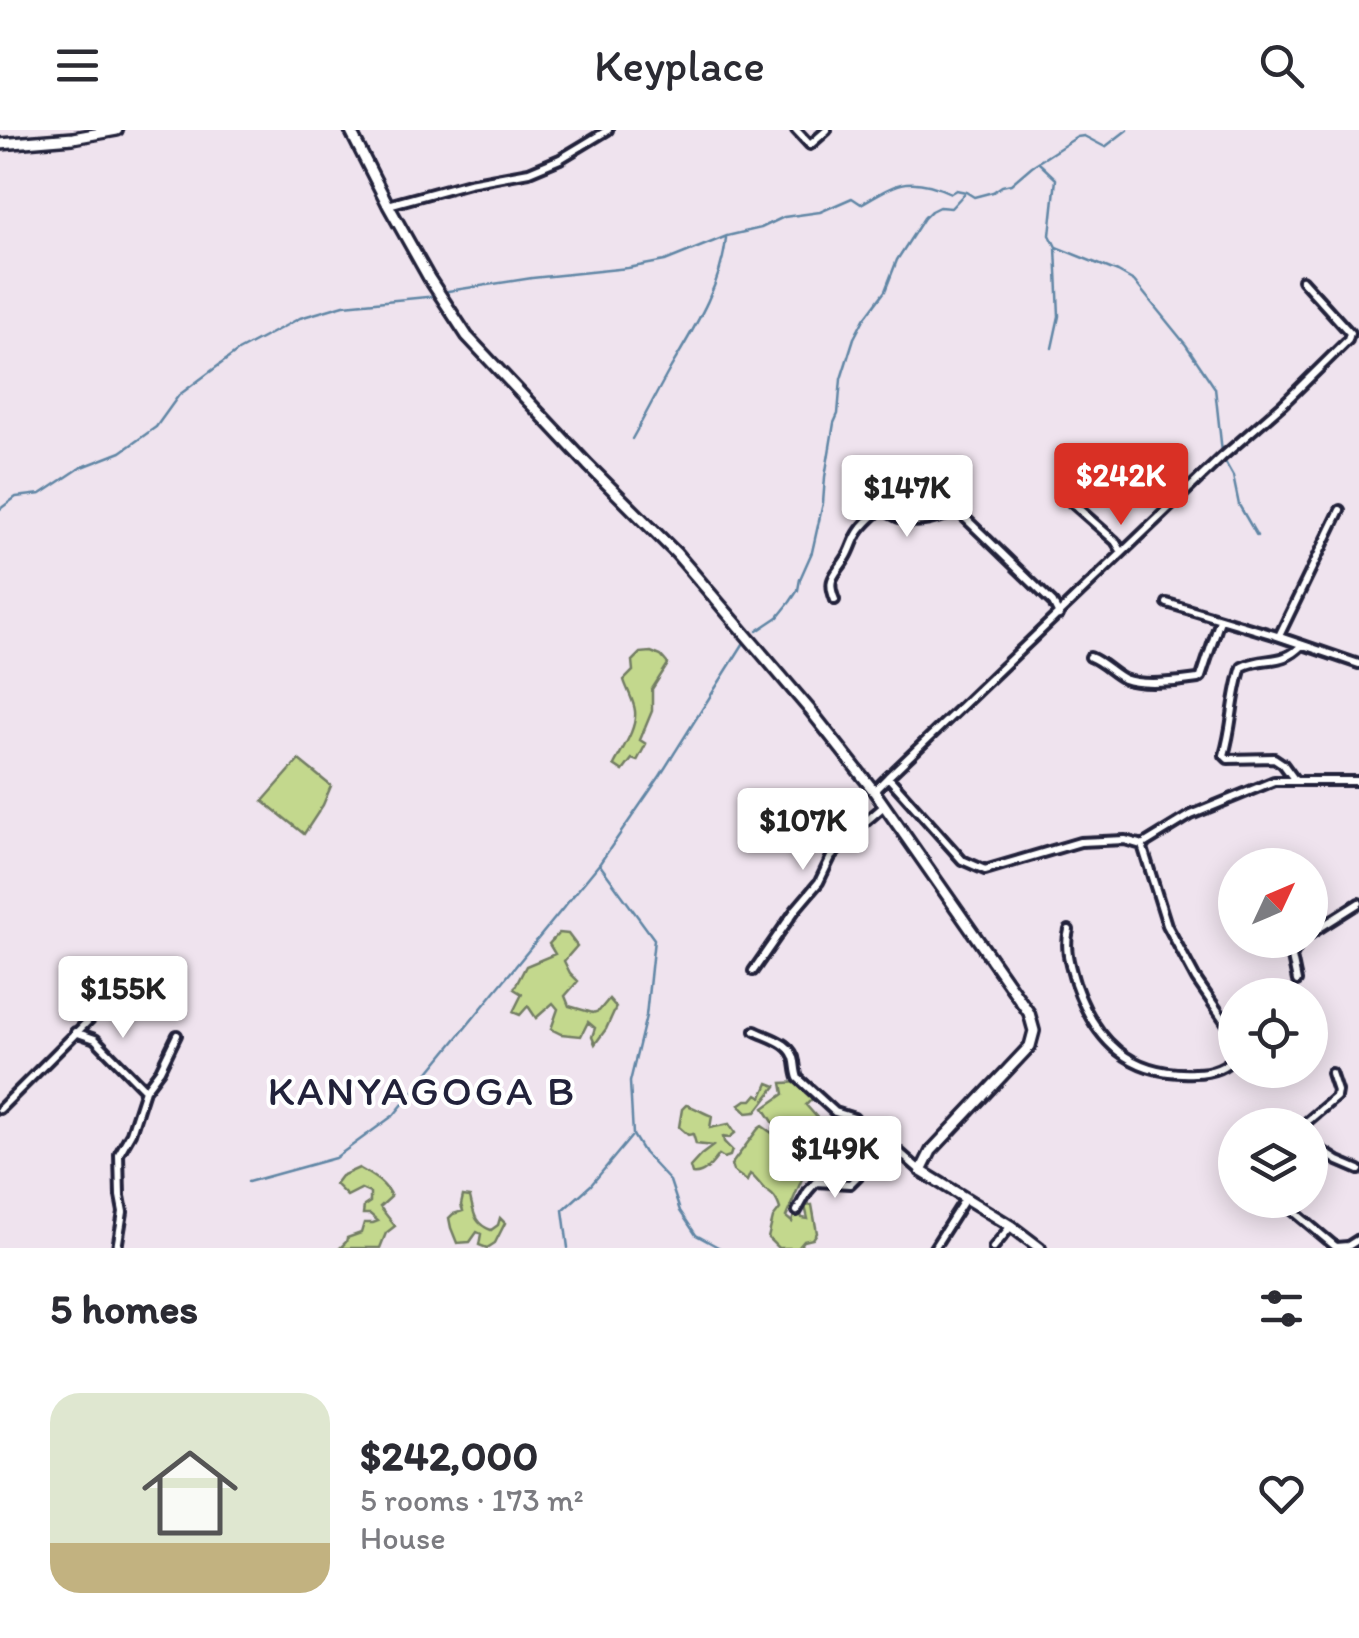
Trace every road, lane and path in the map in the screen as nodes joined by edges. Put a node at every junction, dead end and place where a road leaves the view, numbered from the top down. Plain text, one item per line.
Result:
1 (117, 130) edge
2 (350, 130) edge
3 (608, 130) edge
4 (796, 130) edge
5 (827, 130) edge
6 (0, 144) edge
7 (388, 205) junction
8 (1302, 280) dead end
9 (1359, 336) edge
10 (1344, 345) junction
11 (901, 468) dead end
12 (1071, 502) dead end
13 (880, 508) junction
14 (1340, 510) dead end
15 (1122, 552) junction
16 (834, 600) dead end
17 (1167, 603) dead end
18 (1058, 614) junction
19 (1220, 620) junction
20 (1280, 636) junction
21 (1302, 645) junction
22 (1090, 657) dead end
23 (1359, 664) edge
24 (888, 777) junction
25 (1295, 780) junction
26 (1359, 781) edge
27 (874, 791) junction
28 (884, 806) junction
29 (1142, 845) junction
30 (1359, 903) edge
31 (1328, 923) edge
32 (1069, 930) dead end
33 (754, 971) dead end
34 (154, 972) dead end
35 (1218, 1011) edge
36 (755, 1031) dead end
37 (75, 1032) junction
38 (177, 1035) dead end
39 (1218, 1069) edge
40 (1332, 1073) dead end
41 (146, 1090) junction
42 (1322, 1108) edge
43 (0, 1109) edge
44 (884, 1150) junction
45 (1328, 1155) edge
46 (1359, 1170) edge
47 (921, 1171) junction
48 (965, 1199) junction
49 (796, 1211) dead end
50 (1301, 1218) edge
51 (1011, 1226) junction
52 (1359, 1239) edge
53 (117, 1248) edge
54 (934, 1248) edge
55 (993, 1248) edge
56 (1040, 1248) edge

1 - 6 street
2 - 7 street
3 - 7 street
4 - 5 street
7 - 27 street
8 - 10 street
9 - 10 street
10 - 15 street
11 - 13 street
12 - 15 street
13 - 16 street
13 - 18 street
14 - 20 street
15 - 18 street
17 - 19 street
18 - 24 street
19 - 20 street
19 - 22 street
20 - 21 street
21 - 23 street
21 - 25 street
24 - 27 street
24 - 29 street
25 - 26 street
25 - 29 street
27 - 28 street
28 - 33 street
28 - 47 street
29 - 35 street
30 - 31 street
32 - 39 street
34 - 37 street
36 - 44 street
37 - 41 street
37 - 43 street
38 - 41 street
40 - 42 street
41 - 53 street
44 - 47 street
44 - 49 street
45 - 46 street
47 - 48 street
48 - 51 street
48 - 54 street
50 - 52 street
51 - 55 street
51 - 56 street

